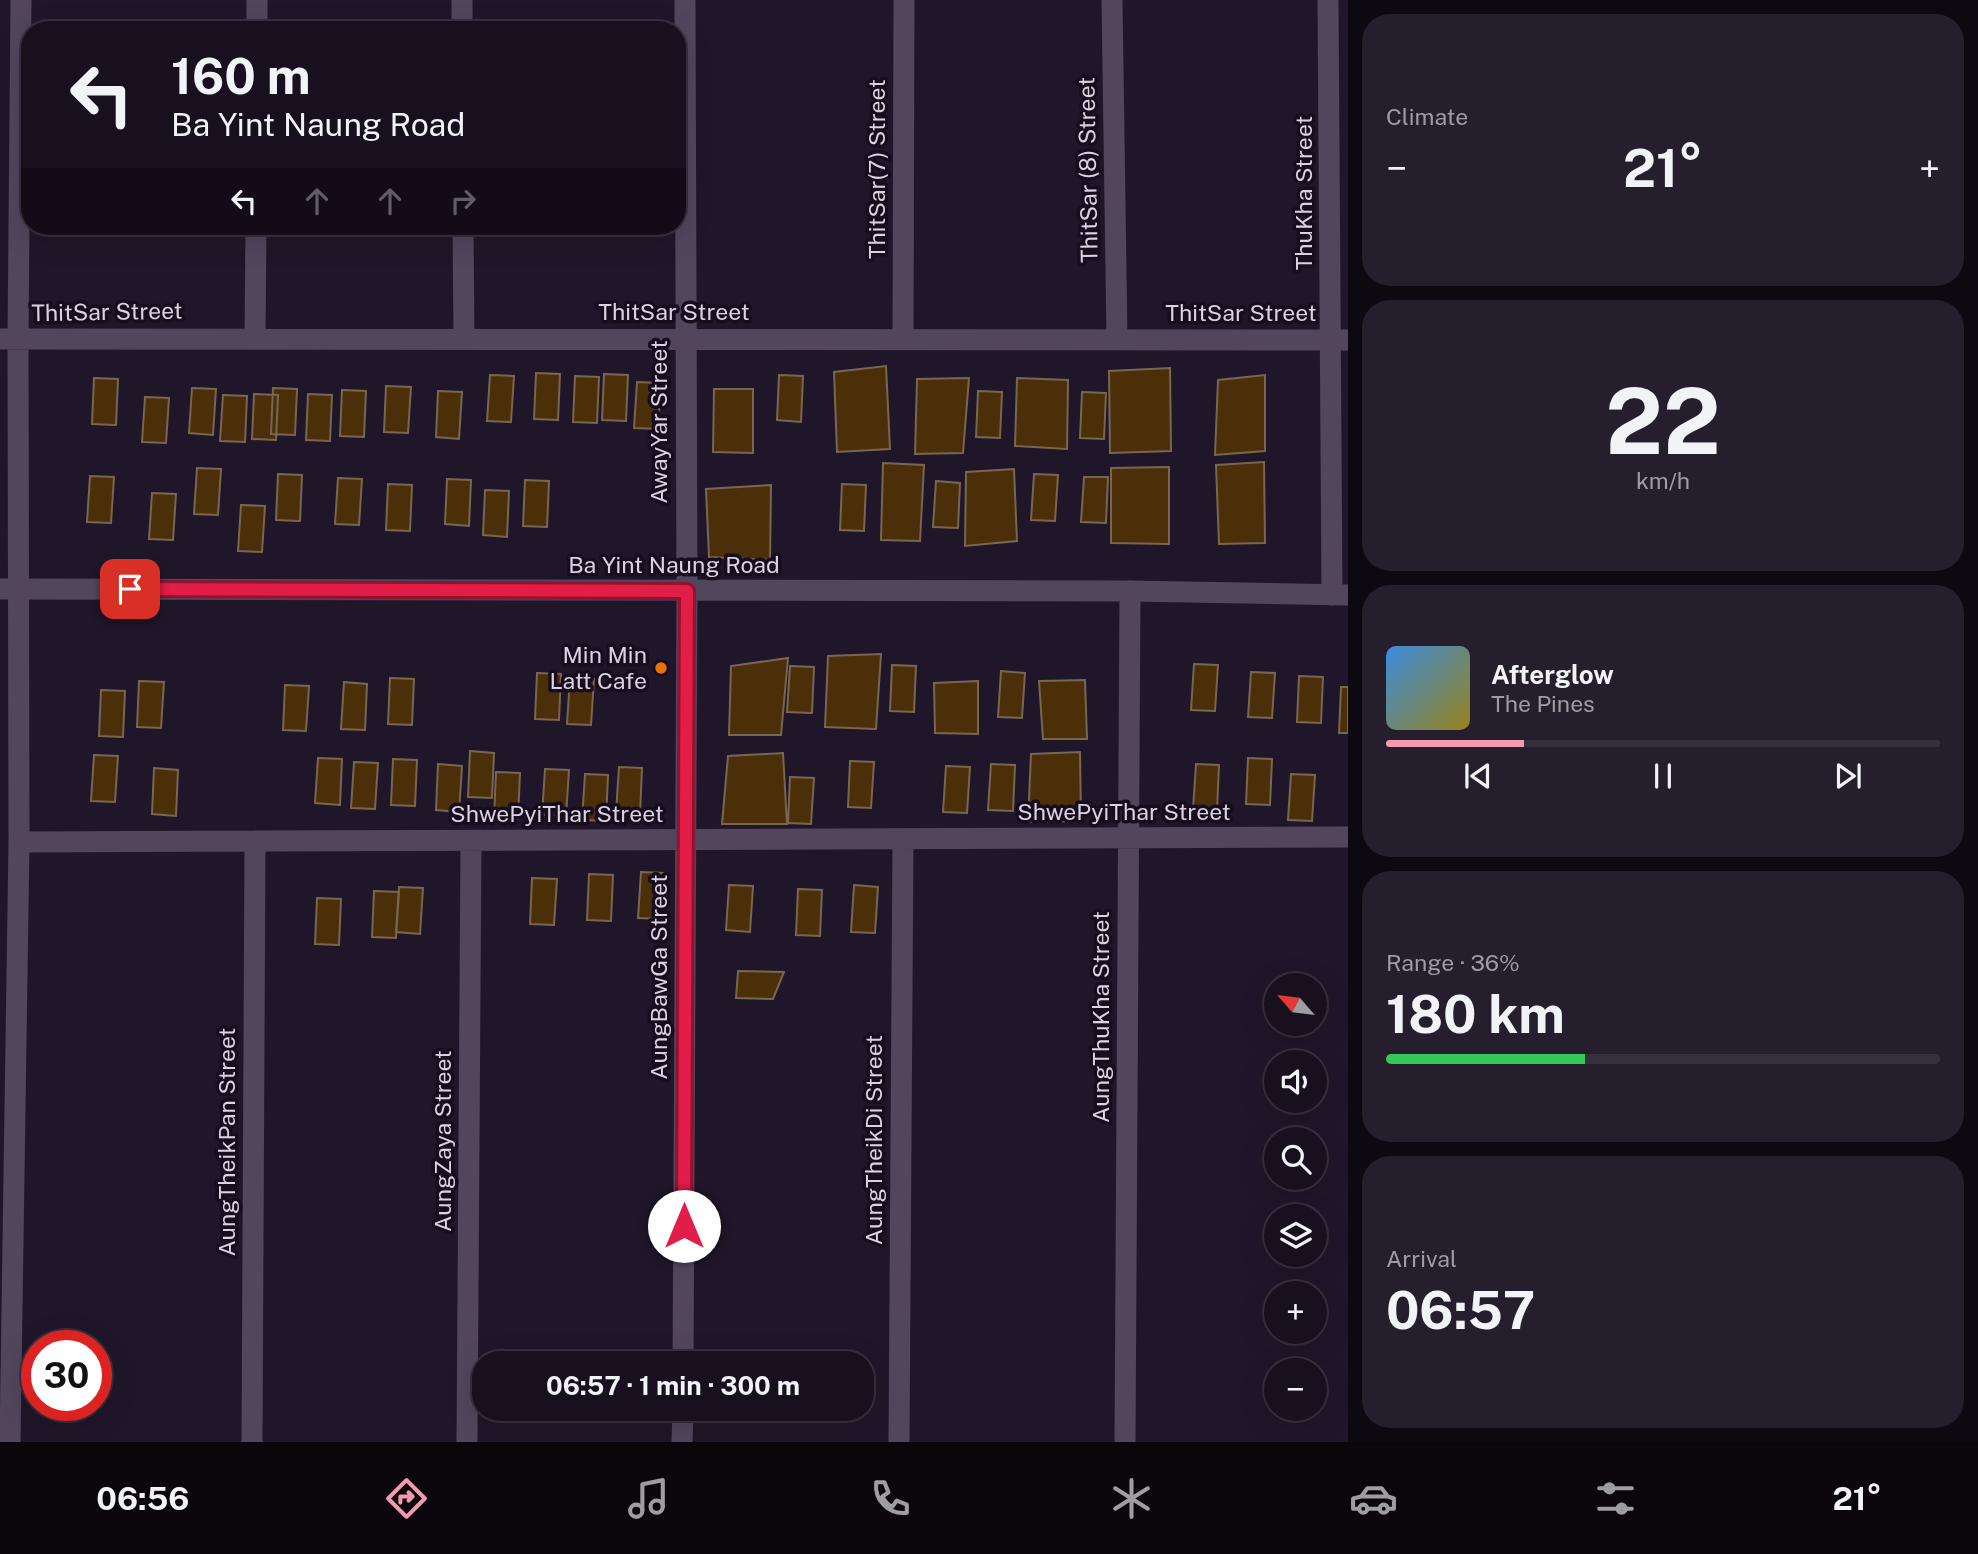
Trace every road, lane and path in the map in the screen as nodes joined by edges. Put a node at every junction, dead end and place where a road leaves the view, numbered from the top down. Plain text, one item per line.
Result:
1 (21, 0) edge
2 (257, 0) edge
3 (462, 0) edge
4 (685, 0) edge
5 (904, 0) edge
6 (1112, 0) edge
7 (1328, 0) edge
8 (257, 21) edge
9 (462, 21) edge
10 (685, 21) edge
11 (256, 235) edge
12 (463, 235) edge
13 (685, 235) edge
14 (255, 337) junction
15 (464, 338) junction
16 (685, 338) junction
17 (9, 339) edge
18 (903, 339) junction
19 (1117, 339) junction
20 (1339, 340) edge
21 (9, 589) edge
22 (687, 591) junction
23 (1130, 591) junction
24 (1340, 595) edge
25 (1348, 837) edge
26 (1129, 838) junction
27 (902, 839) junction
28 (685, 840) junction
29 (255, 841) junction
30 (471, 841) junction
31 (19, 842) junction
32 (6, 1285) edge
33 (683, 1351) edge
34 (682, 1421) edge
35 (10, 1442) edge
36 (253, 1442) edge
37 (467, 1442) edge
38 (682, 1442) edge
39 (899, 1442) edge
40 (1125, 1442) edge

1 - 17 street
2 - 8 street
3 - 9 street
4 - 10 street, AwayYar Street
5 - 18 street, ThitSar(7) Street
6 - 19 street, ThitSar (8) Street
7 - 20 street, ThuKha Street
11 - 14 street
12 - 15 street
13 - 16 street, AwayYar Street
14 - 15 street, ThitSar Street
14 - 17 street, ThitSar Street
15 - 16 street, ThitSar Street
16 - 18 street, ThitSar Street
16 - 22 street, AwayYar Street
17 - 21 street
18 - 19 street, ThitSar Street
19 - 20 street, ThitSar Street
20 - 24 street, ThuKha Street
21 - 22 street, Ba Yint Naung Road
21 - 31 street
22 - 23 street, Ba Yint Naung Road
22 - 28 street, AungBawGa Street
23 - 24 street, Ba Yint Naung Road
23 - 26 street, AungThuKha Street
25 - 26 street, ShwePyiThar Street
26 - 27 street, ShwePyiThar Street
26 - 40 street, AungThuKha Street
27 - 28 street, ShwePyiThar Street
27 - 39 street, AungTheikDi Street
28 - 30 street, ShwePyiThar Street
28 - 33 street, AungBawGa Street
29 - 30 street, ShwePyiThar Street
29 - 31 street, ShwePyiThar Street
29 - 36 street, AungTheikPan Street
30 - 37 street, AungZaya Street
31 - 32 street
32 - 35 street
34 - 38 street

